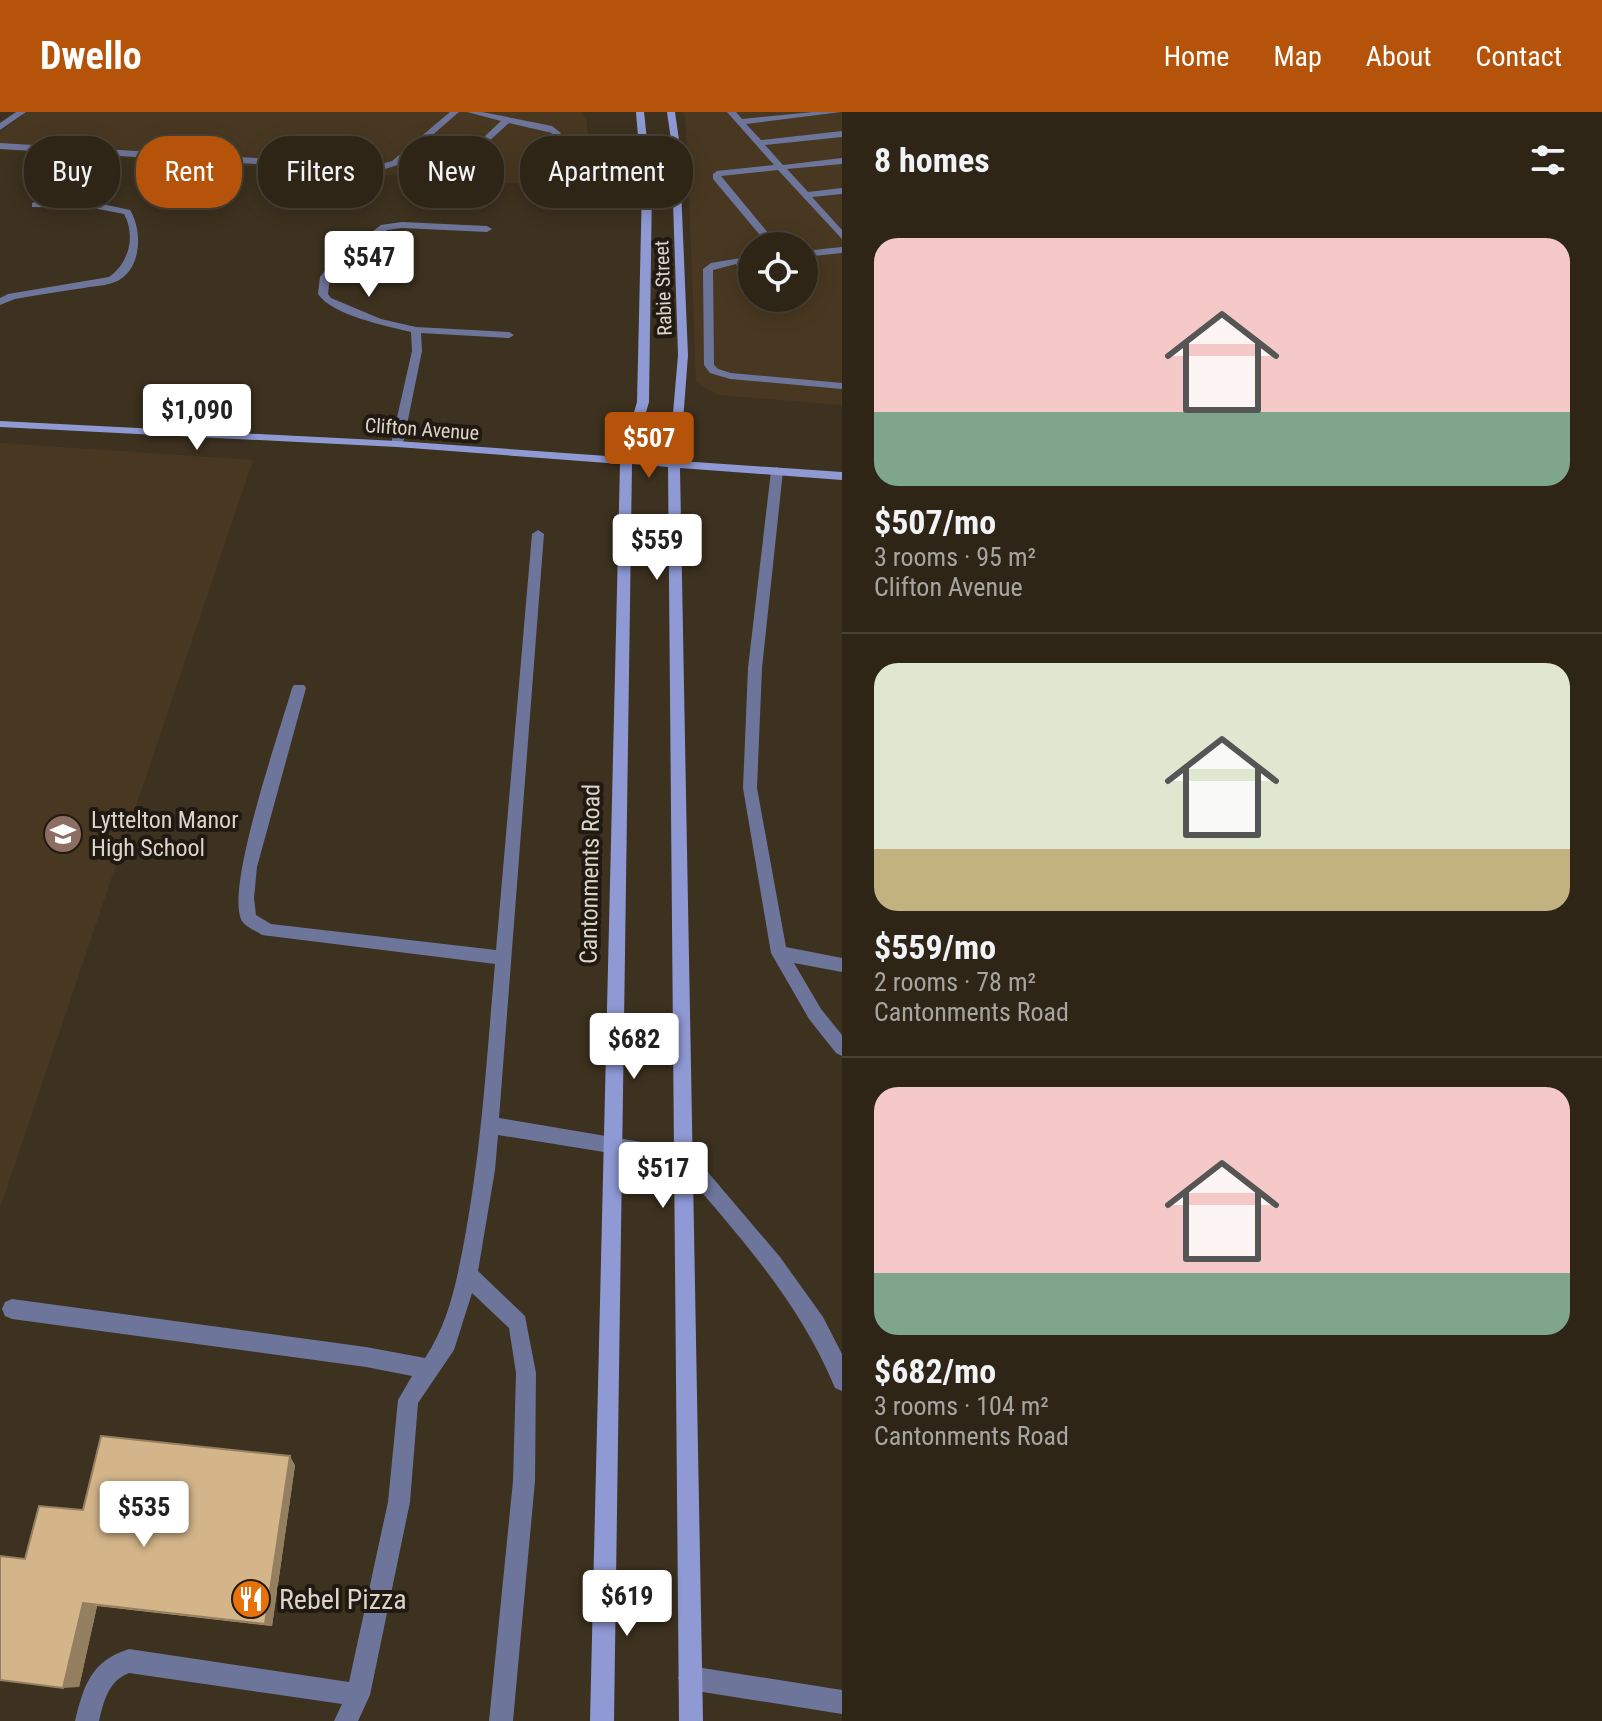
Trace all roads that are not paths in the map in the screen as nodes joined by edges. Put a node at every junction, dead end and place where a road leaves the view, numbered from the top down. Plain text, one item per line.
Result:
1 (22, 112) edge
2 (455, 112) edge
3 (471, 112) edge
4 (640, 112) edge
5 (671, 112) edge
6 (731, 112) edge
7 (837, 112) edge
8 (507, 120) junction
9 (740, 122) junction
10 (0, 127) edge
11 (842, 134) edge
12 (490, 136) edge
13 (554, 136) edge
14 (759, 143) junction
15 (0, 146) edge
16 (842, 161) edge
17 (781, 167) junction
18 (842, 191) edge
19 (806, 195) junction
20 (108, 208) edge
21 (842, 219) edge
22 (828, 221) junction
23 (487, 229) dead end
24 (762, 232) edge
25 (842, 236) edge
26 (842, 250) edge
27 (818, 253) edge
28 (738, 261) edge
29 (0, 302) edge
30 (416, 330) junction
31 (509, 335) dead end
32 (842, 386) edge
33 (0, 424) edge
34 (397, 444) junction
35 (626, 460) junction
36 (674, 464) junction
37 (777, 471) junction
38 (842, 476) edge
39 (538, 534) dead end
40 (299, 688) dead end
41 (779, 953) junction
42 (504, 958) junction
43 (842, 965) edge
44 (842, 1048) edge
45 (490, 1125) junction
46 (612, 1146) junction
47 (683, 1156) junction
48 (468, 1275) junction
49 (12, 1309) dead end
50 (430, 1369) junction
51 (841, 1377) edge
52 (690, 1678) junction
53 (358, 1695) junction
54 (842, 1702) edge
55 (87, 1721) edge
56 (346, 1721) edge
57 (501, 1721) edge
58 (602, 1721) edge
59 (691, 1721) edge

1 - 10 street
2 - 15 street
3 - 8 street
4 - 35 main road, Rabie Street
5 - 36 main road, Rabie Street
6 - 9 street
7 - 9 street
8 - 12 street
8 - 13 street
9 - 14 street
11 - 14 street
14 - 17 street
16 - 17 street
17 - 19 street
17 - 24 street
18 - 19 street
19 - 22 street
20 - 29 street
21 - 22 street
22 - 25 street
23 - 30 street
26 - 27 street
28 - 32 street
30 - 31 street
30 - 34 street
33 - 34 main road, Clifton Avenue
34 - 35 main road, Clifton Avenue
35 - 36 main road, Clifton Avenue
35 - 46 main road, Cantonments Road
36 - 37 main road, Clifton Avenue
36 - 47 main road
37 - 38 main road, Clifton Avenue
37 - 41 street
39 - 42 street
40 - 42 street
41 - 43 street
41 - 44 street
42 - 45 street
45 - 46 street
45 - 48 street
46 - 47 street
46 - 58 main road, Cantonments Road
47 - 51 street
47 - 52 main road
48 - 50 street
48 - 57 street
49 - 50 street
50 - 53 street
52 - 54 street
52 - 59 main road
53 - 55 street
53 - 56 street

